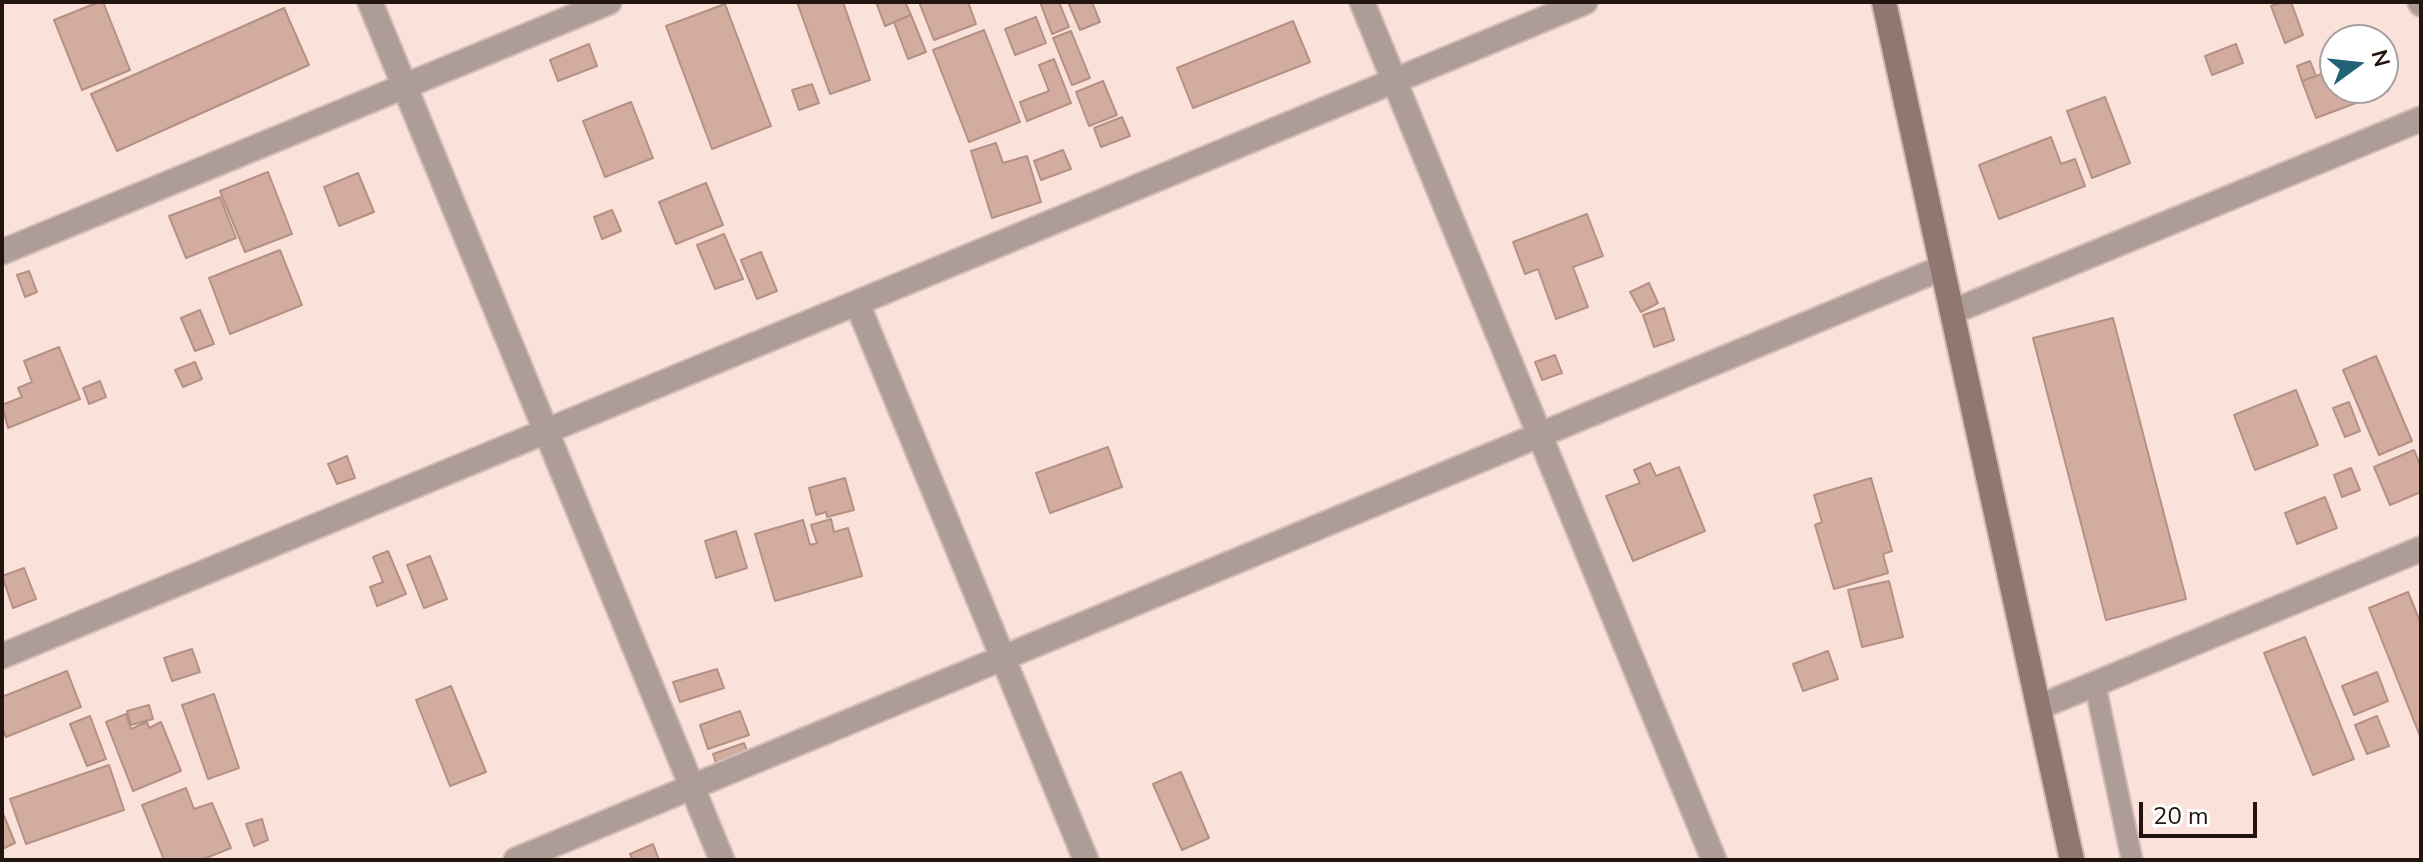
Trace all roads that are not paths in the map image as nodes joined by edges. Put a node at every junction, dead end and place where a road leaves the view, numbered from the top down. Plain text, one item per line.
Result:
1 (370, 2) edge
2 (609, 2) edge
3 (1362, 2) edge
4 (1585, 2) edge
5 (1884, 2) edge
6 (1394, 81) junction
7 (405, 86) junction
8 (2421, 119) edge
9 (2, 252) edge
10 (1942, 268) junction
11 (857, 303) junction
12 (1952, 312) junction
13 (546, 431) junction
14 (1540, 435) junction
15 (2421, 549) edge
16 (2, 656) edge
17 (1003, 658) junction
18 (2095, 684) junction
19 (2039, 707) junction
20 (692, 787) junction
21 (516, 860) edge
22 (722, 860) edge
23 (1086, 860) edge
24 (1714, 860) edge
25 (2072, 860) edge
26 (2132, 860) edge

1 - 7 street
2 - 7 street
3 - 6 street
4 - 6 street
5 - 10 main road
6 - 11 street
6 - 14 street
7 - 9 street
7 - 13 street
8 - 12 street
10 - 12 main road
10 - 14 street
11 - 13 street
11 - 17 street
12 - 19 main road
13 - 16 street
13 - 20 street
14 - 17 street
14 - 24 street
15 - 18 street
17 - 20 street
17 - 23 street
18 - 19 street
18 - 26 lane
19 - 25 main road
20 - 21 street
20 - 22 street

